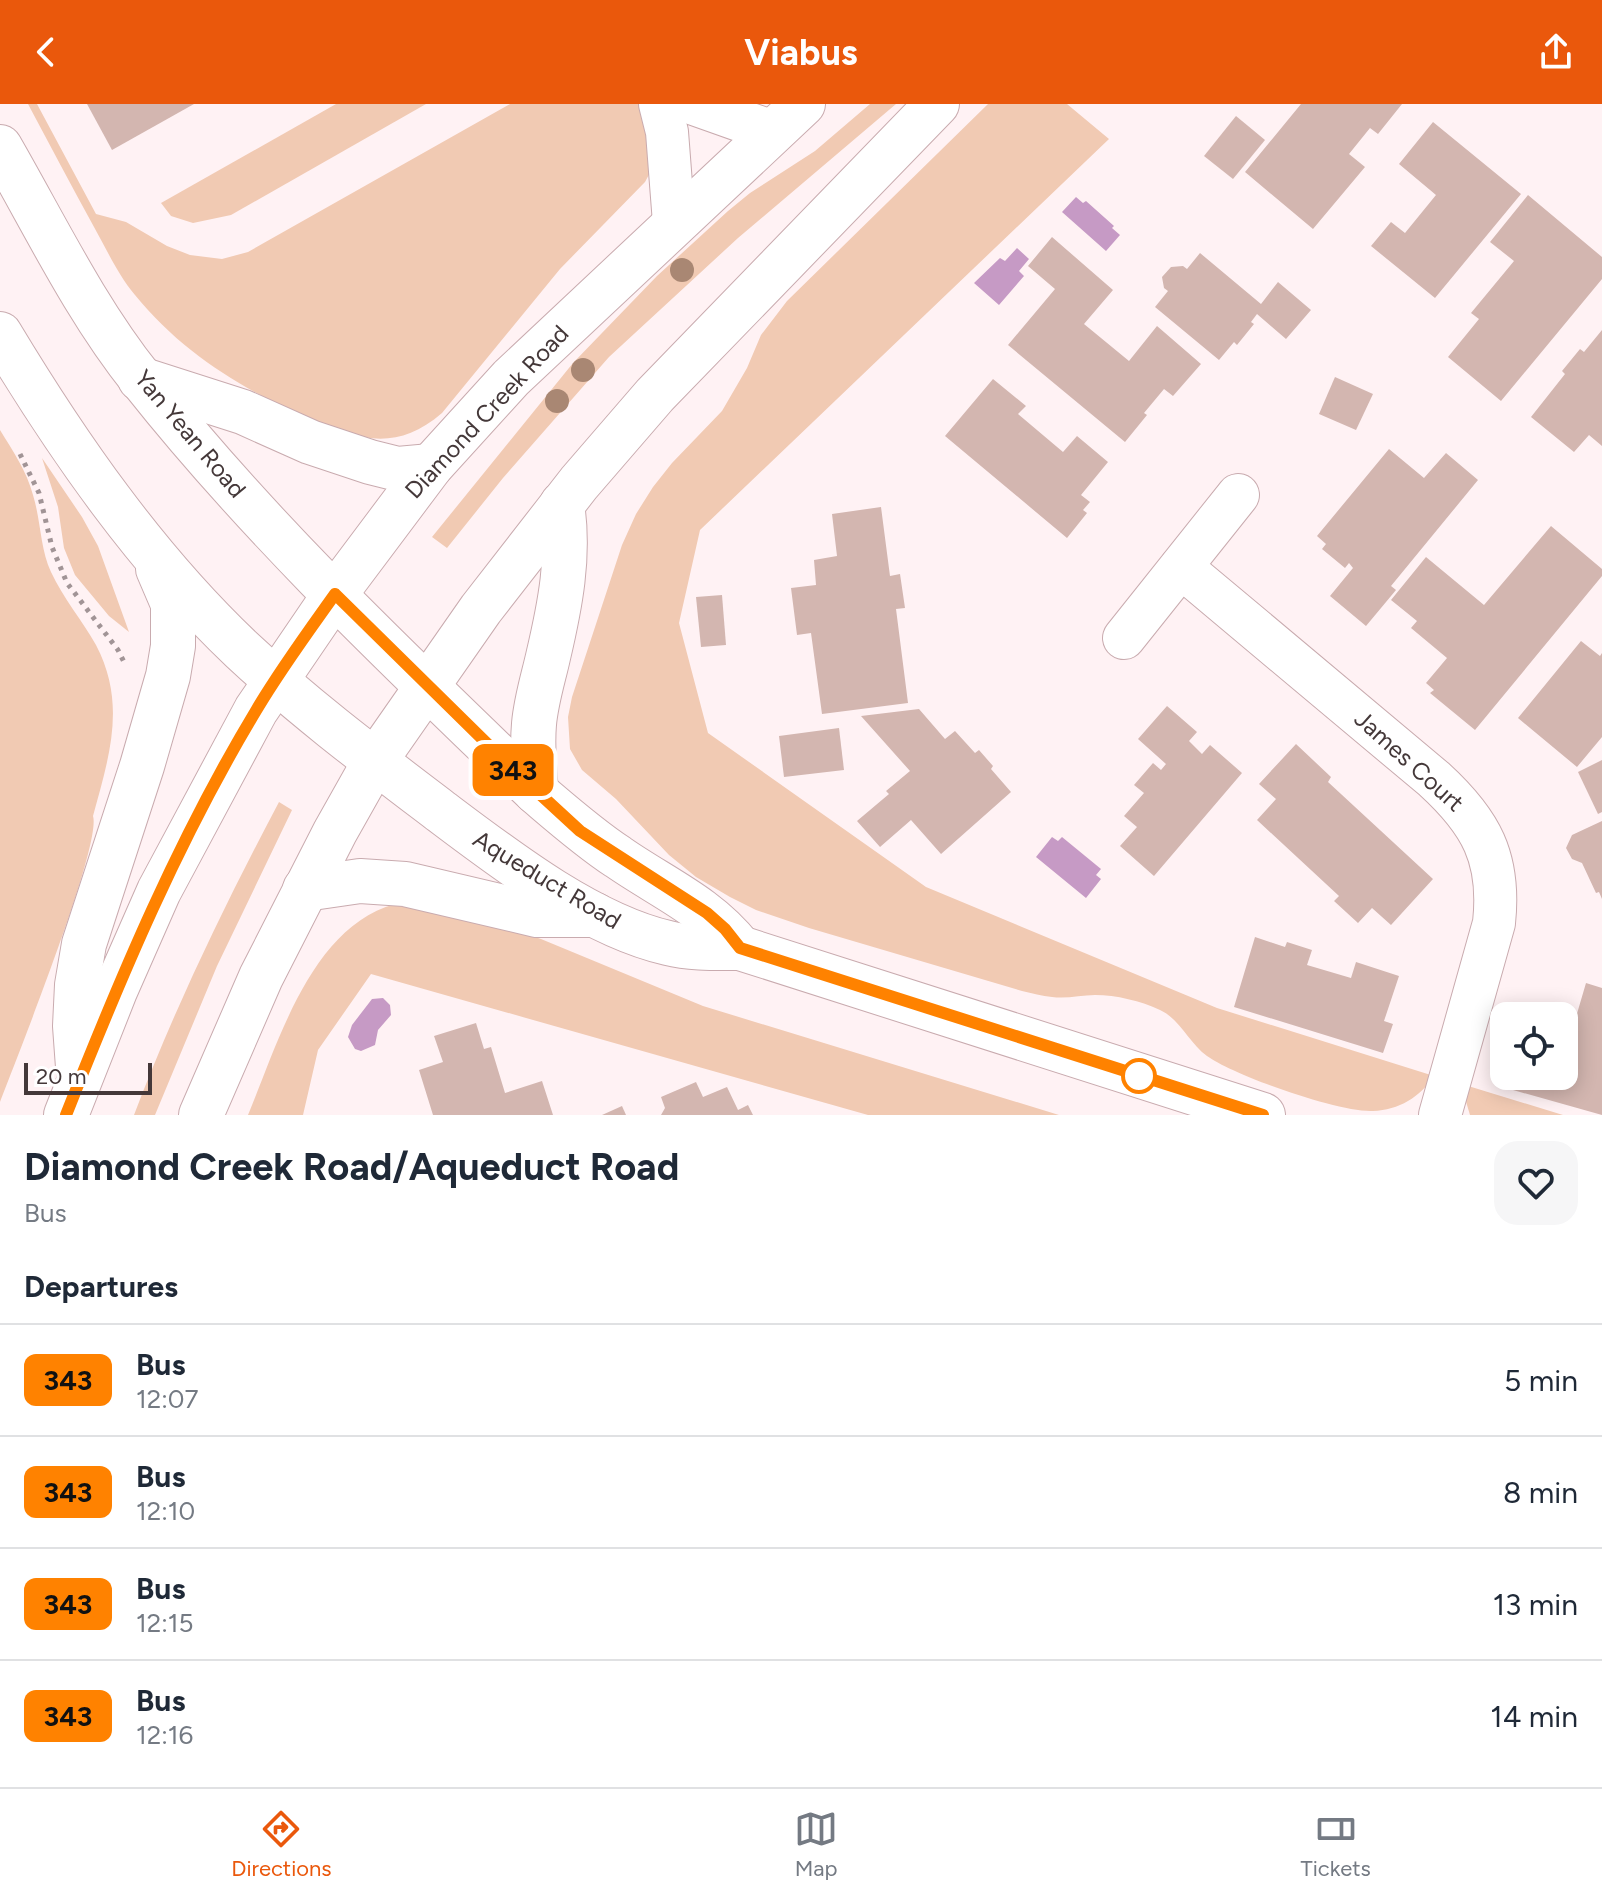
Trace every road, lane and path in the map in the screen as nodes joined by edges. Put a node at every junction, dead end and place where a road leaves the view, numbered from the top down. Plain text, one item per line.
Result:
1 (660, 104) edge
2 (694, 104) edge
3 (937, 104) edge
4 (788, 118) edge
5 (0, 147) edge
6 (674, 223) junction
7 (0, 334) edge
8 (140, 379) junction
9 (14, 445) dead end
10 (431, 466) junction
11 (1238, 495) dead end
12 (562, 504) junction
13 (129, 524) junction
14 (1181, 567) junction
15 (335, 594) junction
16 (1124, 638) dead end
17 (125, 665) dead end
18 (275, 680) junction
19 (426, 685) junction
20 (375, 761) junction
21 (536, 792) junction
22 (305, 889) junction
23 (595, 915) junction
24 (740, 948) junction
25 (72, 1098) edge
26 (201, 1115) edge
27 (1263, 1115) edge
28 (1440, 1115) edge

1 - 6 street
2 - 4 street
3 - 12 main road
4 - 6 main road, Diamond Creek Road
5 - 8 main road, Yan Yean Road
6 - 10 main road, Diamond Creek Road
7 - 13 main road
8 - 10 main road
8 - 15 main road, Yan Yean Road
9 - 17 path
10 - 15 main road, Diamond Creek Road
11 - 14 street
12 - 19 main road
12 - 21 main road
13 - 18 main road
13 - 25 main road
14 - 16 street
14 - 28 street, James Court
15 - 18 main road, Diamond Creek Road
15 - 19 main road, Yan Yean Road
18 - 20 main road
18 - 25 main road, Diamond Creek Road
19 - 20 main road
19 - 21 main road
20 - 22 main road
20 - 23 main road, Aqueduct Road
21 - 24 main road
22 - 23 main road
22 - 26 main road
23 - 24 main road, Aqueduct Road
24 - 27 main road, Aqueduct Road

